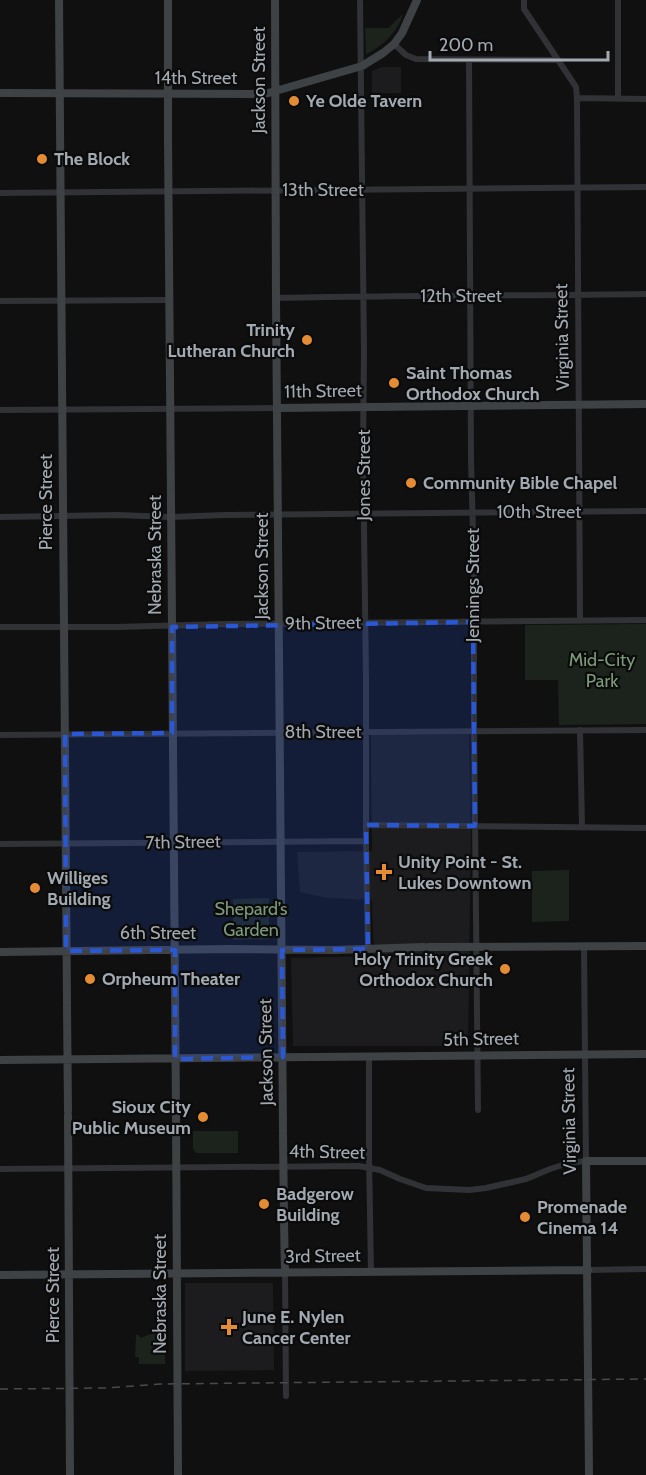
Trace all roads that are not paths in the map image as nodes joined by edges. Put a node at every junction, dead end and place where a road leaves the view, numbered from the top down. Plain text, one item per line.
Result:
1 (58, 0) edge
2 (168, 0) edge
3 (275, 0) edge
4 (360, 0) edge
5 (417, 0) edge
6 (524, 0) edge
7 (618, 0) edge
8 (394, 45) junction
9 (469, 60) junction
10 (557, 60) junction
11 (362, 66) junction
12 (276, 92) junction
13 (0, 93) edge
14 (59, 93) junction
15 (168, 94) junction
16 (577, 98) junction
17 (618, 99) junction
18 (646, 99) edge
19 (578, 188) junction
20 (646, 188) edge
21 (471, 189) junction
22 (276, 190) junction
23 (363, 190) junction
24 (60, 192) junction
25 (169, 192) junction
26 (0, 193) edge
27 (646, 294) edge
28 (578, 295) junction
29 (363, 296) junction
30 (471, 297) junction
31 (276, 298) junction
32 (170, 300) junction
33 (0, 301) edge
34 (61, 301) junction
35 (580, 404) junction
36 (646, 404) edge
37 (471, 405) junction
38 (364, 407) junction
39 (171, 408) junction
40 (278, 408) junction
41 (63, 409) junction
42 (0, 410) edge
43 (646, 511) edge
44 (473, 512) junction
45 (580, 512) junction
46 (364, 513) junction
47 (278, 514) junction
48 (0, 516) edge
49 (63, 516) junction
50 (171, 517) junction
51 (646, 620) edge
52 (580, 621) junction
53 (473, 622) junction
54 (365, 623) junction
55 (279, 624) junction
56 (0, 627) edge
57 (64, 627) junction
58 (172, 627) junction
59 (646, 729) edge
60 (580, 730) junction
61 (474, 731) junction
62 (366, 732) junction
63 (172, 733) junction
64 (280, 733) junction
65 (65, 734) junction
66 (0, 735) edge
67 (366, 825) junction
68 (475, 826) junction
69 (582, 827) junction
70 (646, 828) edge
71 (281, 841) junction
72 (366, 841) junction
73 (173, 842) junction
74 (66, 843) junction
75 (0, 844) edge
76 (584, 946) junction
77 (646, 946) edge
78 (476, 947) junction
79 (368, 949) junction
80 (175, 950) junction
81 (282, 950) junction
82 (66, 951) junction
83 (0, 952) edge
84 (585, 1054) junction
85 (646, 1054) edge
86 (369, 1056) junction
87 (477, 1056) junction
88 (283, 1057) junction
89 (67, 1059) junction
90 (175, 1059) junction
91 (0, 1060) edge
92 (478, 1110) dead end
93 (586, 1161) junction
94 (646, 1161) edge
95 (284, 1167) junction
96 (68, 1168) junction
97 (176, 1168) junction
98 (369, 1168) junction
99 (0, 1169) edge
100 (646, 1269) edge
101 (588, 1270) junction
102 (371, 1272) junction
103 (285, 1273) junction
104 (177, 1274) junction
105 (0, 1275) edge
106 (69, 1275) junction
107 (286, 1396) dead end
108 (70, 1475) edge
109 (178, 1475) edge
110 (589, 1475) edge

1 - 14 main road, Pierce Street
2 - 15 main road, Nebraska Street
3 - 12 main road, Jackson Street
4 - 11 street, Jones Street
5 - 8 main road
6 - 10 street, Virginia Street
7 - 17 street
8 - 9 street
8 - 11 main road, 14th Street
9 - 10 street
9 - 21 street, Jennings Street
10 - 16 street, Virginia Street
11 - 12 main road, 14th Street
11 - 23 street, Jones Street
12 - 15 main road, 14th Street
12 - 22 main road, Jackson Street
13 - 14 main road, 14th Street
14 - 15 main road, 14th Street
14 - 24 main road, Pierce Street
15 - 25 main road, Nebraska Street
16 - 17 street
16 - 19 street, Virginia Street
17 - 18 street
19 - 20 street, 13th Street
19 - 21 street, 13th Street
19 - 28 street, Virginia Street
21 - 23 street, 13th Street
21 - 30 street, Jennings Street
22 - 23 street, 13th Street
22 - 25 street, 13th Street
22 - 31 main road, Jackson Street
23 - 29 street, Jones Street
24 - 25 street, 13th Street
24 - 26 street, 13th Street
24 - 34 main road, Pierce Street
25 - 32 main road, Nebraska Street
27 - 28 street, 12th Street
28 - 30 street, 12th Street
28 - 35 street, Virginia Street
29 - 30 street, 12th Street
29 - 31 street, 12th Street
29 - 38 street, Jones Street
30 - 37 street, Jennings Street
31 - 40 main road, Jackson Street
32 - 34 street
32 - 39 main road, Nebraska Street
33 - 34 street
34 - 41 main road, Pierce Street
35 - 36 main road, 11th Street
35 - 37 main road, 11th Street
35 - 45 street, Virginia Street
37 - 38 main road, 11th Street
37 - 44 street, Jennings Street
38 - 40 main road, 11th Street
38 - 46 street, Jones Street
39 - 40 street, 11th Street
39 - 41 street, 11th Street
39 - 50 main road, Nebraska Street
40 - 47 main road, Jackson Street
41 - 42 street, 11th Street
41 - 49 main road, Pierce Street
43 - 45 street, 10th Street
44 - 45 street, 10th Street
44 - 46 street, 10th Street
44 - 53 street, Jennings Street
45 - 52 street, Virginia Street
46 - 47 street, 10th Street
46 - 54 street, Jones Street
47 - 50 street, 10th Street
47 - 55 main road, Jackson Street
48 - 49 street, 10th Street
49 - 50 street, 10th Street
49 - 57 main road, Pierce Street
50 - 58 main road, Nebraska Street
51 - 52 street, 9th Street
52 - 53 street, 9th Street
53 - 54 street, 9th Street
53 - 61 street, Jennings Street
54 - 55 street, 9th Street
54 - 62 street, Jones Street
55 - 58 street, 9th Street
55 - 64 main road, Jackson Street
56 - 57 street, 9th Street
57 - 58 street, 9th Street
57 - 65 main road, Pierce Street
58 - 63 main road, Nebraska Street
59 - 60 street, 8th Street
60 - 61 street, 8th Street
60 - 69 street
61 - 62 street, 8th Street
61 - 68 street, Jennings Street
62 - 64 street, 8th Street
62 - 67 street, Jones Street
63 - 64 street, 8th Street
63 - 65 street, 8th Street
63 - 73 main road, Nebraska Street
64 - 71 main road, Jackson Street
65 - 66 street, 8th Street
65 - 74 main road, Pierce Street
67 - 68 street
67 - 72 street, Jones Street
68 - 69 street
68 - 78 street, Jennings Street
69 - 70 street
71 - 72 street, 7th Street
71 - 73 street, 7th Street
71 - 81 main road, Jackson Street
72 - 79 street, Jones Street
73 - 74 street, 7th Street
73 - 80 main road, Nebraska Street
74 - 75 street, 7th Street
74 - 82 main road, Pierce Street
76 - 77 main road, 6th Street
76 - 78 main road, 6th Street
76 - 84 street, Virginia Street
78 - 79 main road, 6th Street
78 - 87 street, Jennings Street
79 - 81 main road, 6th Street
80 - 81 main road, 6th Street
80 - 82 main road, 6th Street
80 - 90 main road, Nebraska Street
81 - 88 main road, Jackson Street
82 - 83 main road, 6th Street
82 - 89 main road, Pierce Street
84 - 85 main road, 5th Street
84 - 87 main road, 5th Street
84 - 93 street, Virginia Street
86 - 87 main road, 5th Street
86 - 88 main road, 5th Street
86 - 98 street
87 - 92 street, Jennings Street
88 - 90 main road, 5th Street
88 - 95 main road, Jackson Street
89 - 90 main road, 5th Street
89 - 91 main road, 5th Street
89 - 96 main road, Pierce Street
90 - 97 main road, Nebraska Street
93 - 94 main road, 4th Street
93 - 98 street, 4th Street
93 - 101 main road, Virginia Street
95 - 97 street, 4th Street
95 - 98 street, 4th Street
95 - 103 main road, Jackson Street
96 - 97 street, 4th Street
96 - 99 street, 4th Street
96 - 106 main road, Pierce Street
97 - 104 main road, Nebraska Street
98 - 102 street
100 - 101 street, 3rd Street
101 - 102 main road, 3rd Street
101 - 110 main road, Virginia Street
102 - 103 main road, 3rd Street
103 - 104 main road, 3rd Street
103 - 107 street, Jackson Street
104 - 106 main road, 3rd Street
104 - 109 main road, Nebraska Street
105 - 106 main road, 3rd Street
106 - 108 main road, Pierce Street

